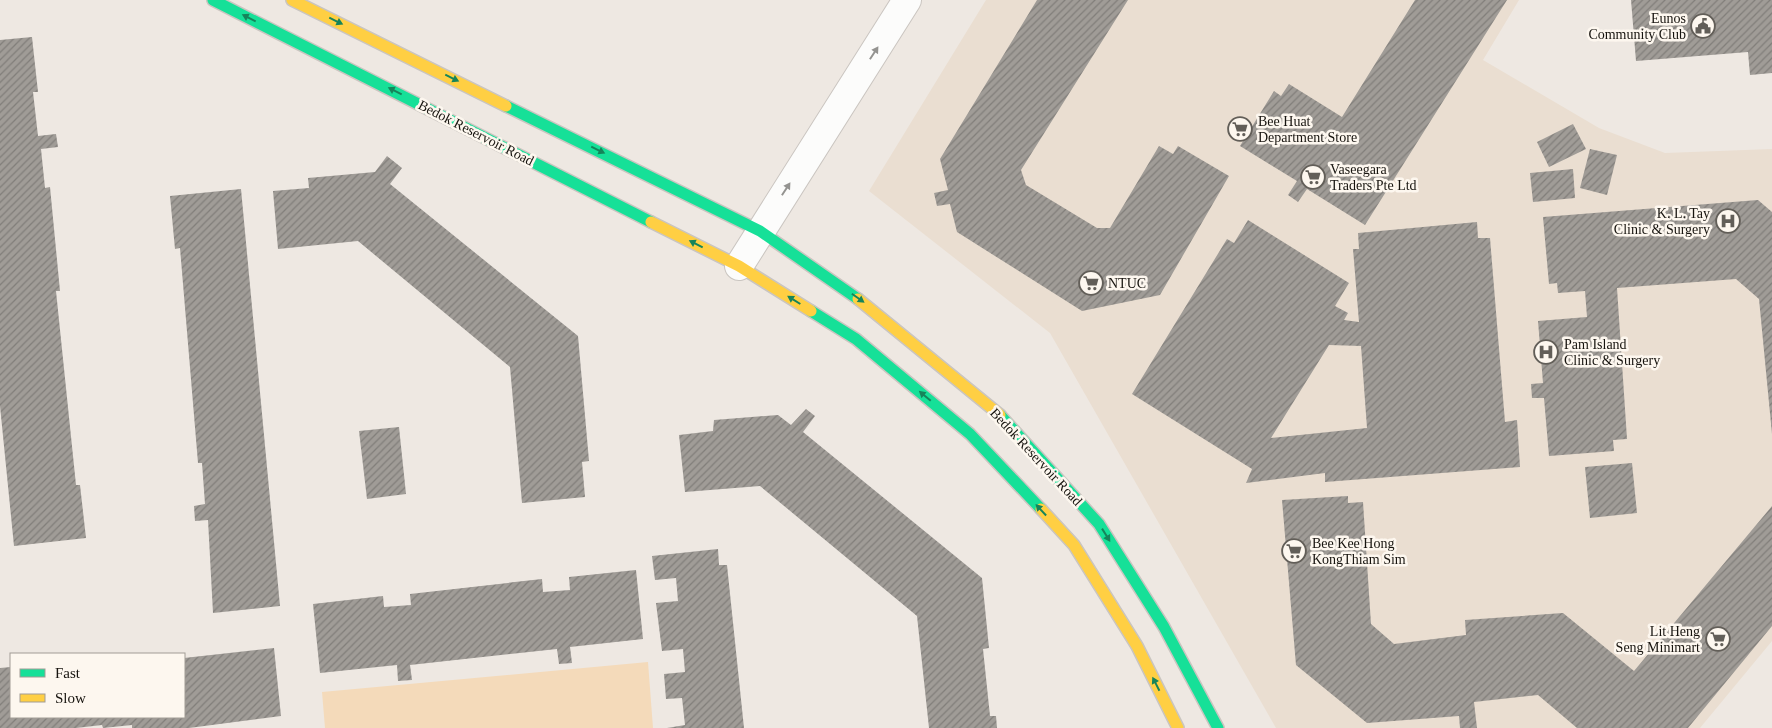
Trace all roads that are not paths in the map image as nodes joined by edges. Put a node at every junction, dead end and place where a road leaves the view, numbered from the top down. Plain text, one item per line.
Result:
1 (213, 0) edge
2 (292, 0) edge
3 (907, 0) edge
4 (760, 230) junction
5 (739, 266) junction
6 (1178, 728) edge
7 (1218, 728) edge

5 -> 1 main road, Bedok Reservoir Road
2 -> 4 main road, Bedok Reservoir Road
4 -> 3 street
4 - 5 street
4 -> 7 main road, Bedok Reservoir Road
6 -> 5 main road, Bedok Reservoir Road

